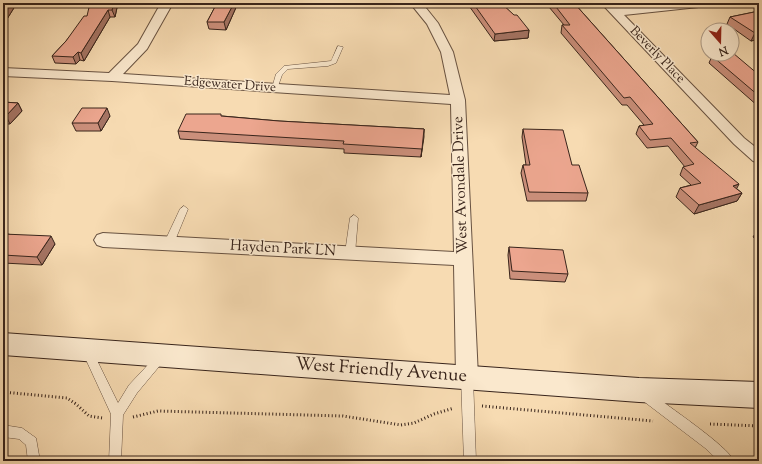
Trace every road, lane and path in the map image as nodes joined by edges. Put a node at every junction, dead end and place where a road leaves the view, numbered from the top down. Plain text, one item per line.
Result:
1 (167, 3) edge
2 (416, 3) edge
3 (708, 3) edge
4 (611, 7) edge
5 (340, 47) dead end
6 (3, 72) edge
7 (112, 77) junction
8 (275, 88) junction
9 (458, 100) junction
10 (759, 158) edge
11 (184, 208) dead end
12 (354, 218) dead end
13 (103, 240) dead end
14 (169, 243) junction
15 (350, 253) junction
16 (463, 259) junction
17 (3, 344) edge
18 (87, 350) junction
19 (163, 356) junction
20 (467, 377) junction
21 (639, 390) junction
22 (3, 392) edge
23 (759, 395) edge
24 (467, 405) junction
25 (117, 416) junction
26 (682, 423) junction
27 (759, 426) edge
28 (3, 431) edge
29 (34, 461) edge
30 (115, 461) edge
31 (470, 461) edge
32 (728, 461) edge

1 - 7 street
2 - 9 street, West Avondale Drive
3 - 4 street
4 - 10 street, Beverly Place
5 - 8 lane
6 - 7 street, Edgewater Drive
7 - 8 street, Edgewater Drive
8 - 9 street, Edgewater Drive
9 - 16 street, West Avondale Drive
11 - 14 lane
12 - 15 lane
13 - 14 street, Hayden Park LN
14 - 15 street, Hayden Park LN
15 - 16 street, Hayden Park LN
16 - 20 street, West Avondale Drive
17 - 18 main road, West Friendly Avenue
18 - 19 main road, West Friendly Avenue
18 - 25 lane
19 - 20 main road, West Friendly Avenue
19 - 25 lane
20 - 21 main road, West Friendly Avenue
20 - 24 lane
21 - 23 main road, West Friendly Avenue
21 - 26 lane
22 - 25 path
24 - 25 path
24 - 26 path
24 - 31 lane
25 - 30 lane
26 - 27 path
26 - 32 lane
28 - 29 lane

